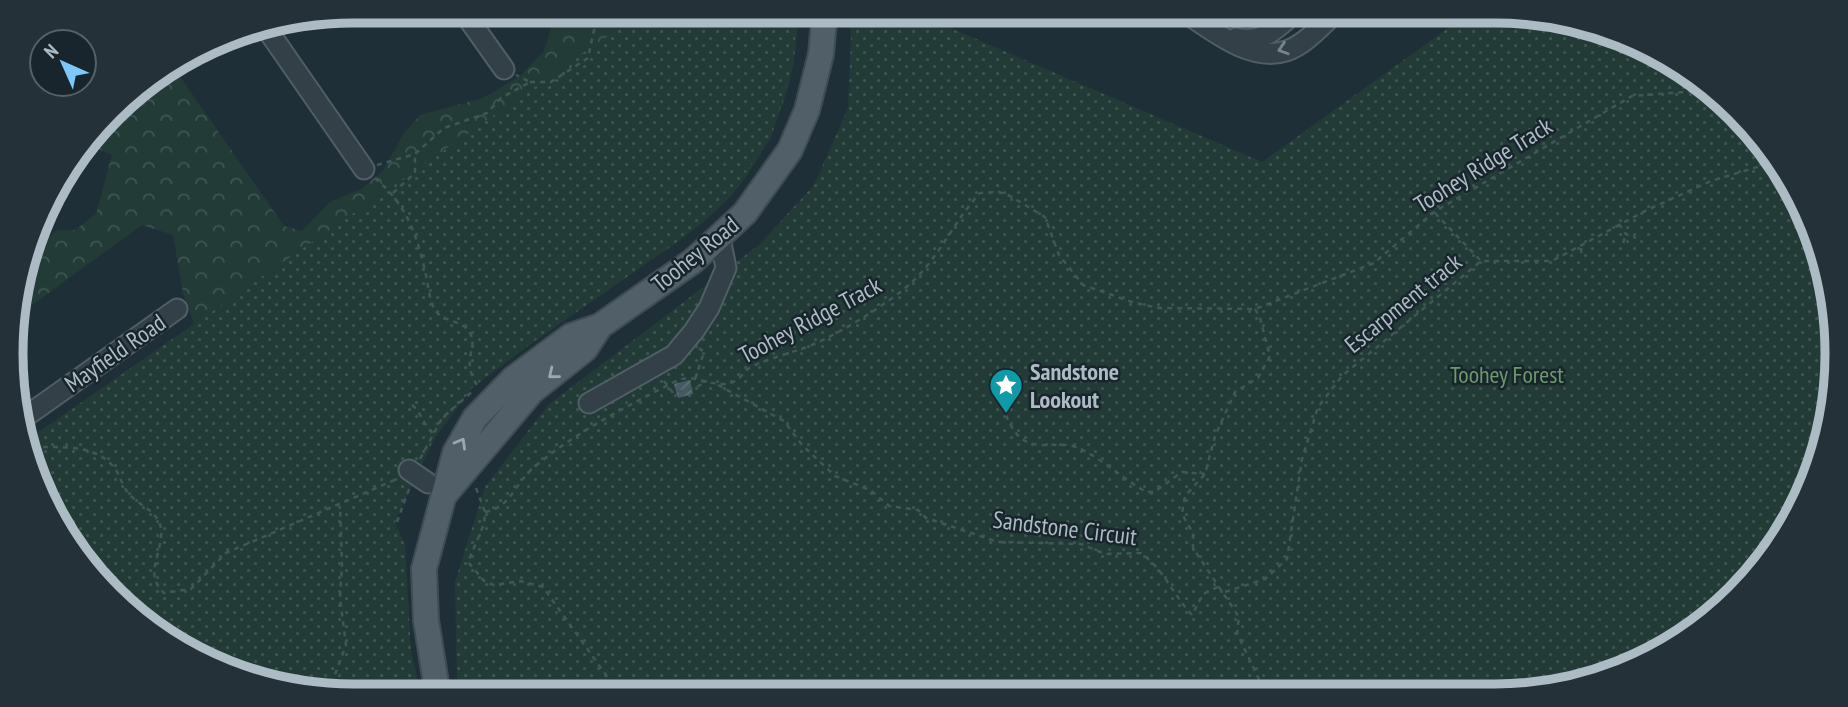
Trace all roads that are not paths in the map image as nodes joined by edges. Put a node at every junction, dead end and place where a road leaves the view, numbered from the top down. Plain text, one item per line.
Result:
1 (472, 23) edge
2 (824, 23) edge
3 (1202, 23) edge
4 (1282, 23) edge
5 (1322, 23) edge
6 (1218, 33) junction
7 (270, 34) edge
8 (504, 69) road end
9 (364, 169) road end
10 (720, 238) junction
11 (177, 309) dead end
12 (589, 403) dead end
13 (29, 415) edge
14 (436, 684) edge

1 - 8 street
2 - 10 main road, Toohey Road
3 - 6 street
4 - 6 street
5 -> 6 street
7 - 9 street
10 - 12 street
10 - 14 main road, Toohey Road
11 - 13 street, Mayfield Road

